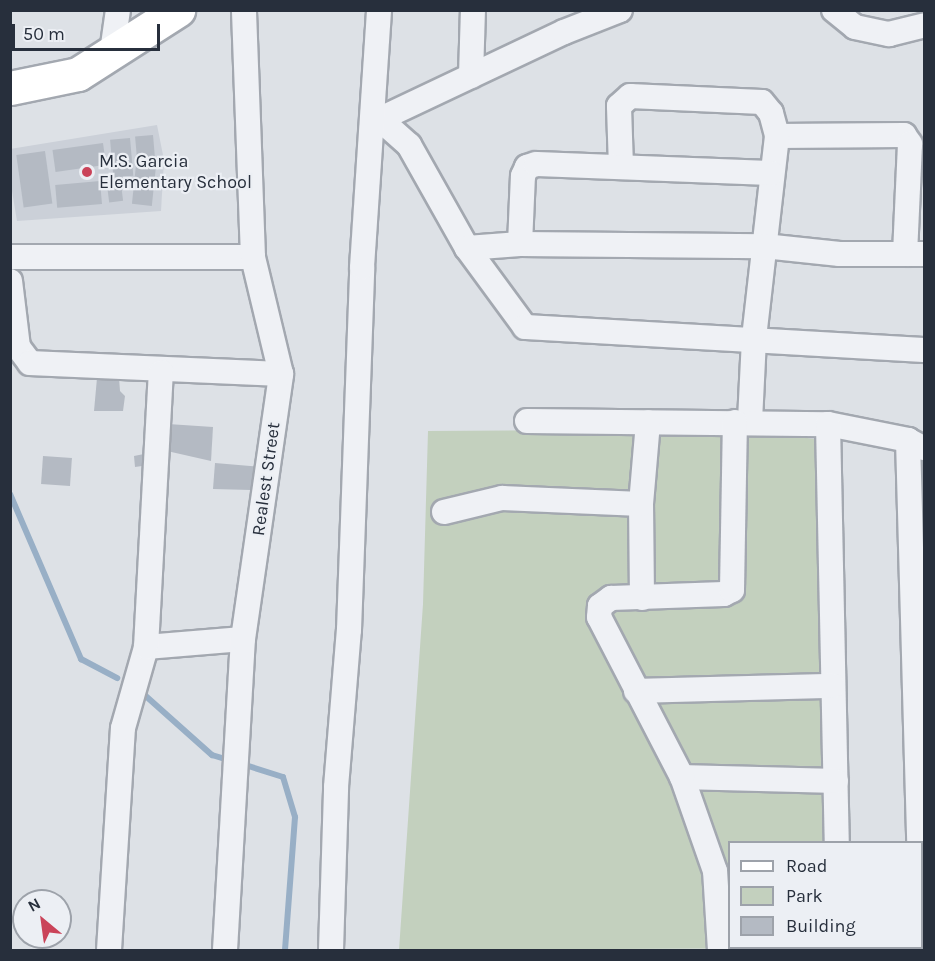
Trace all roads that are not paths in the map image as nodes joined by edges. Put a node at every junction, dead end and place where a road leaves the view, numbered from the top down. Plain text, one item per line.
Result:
1 (118, 10) edge
2 (178, 10) edge
3 (244, 10) edge
4 (379, 10) edge
5 (474, 10) edge
6 (620, 10) edge
7 (834, 10) edge
8 (564, 21) edge
9 (924, 25) edge
10 (112, 52) junction
11 (471, 76) junction
12 (10, 88) edge
13 (376, 117) junction
14 (777, 136) junction
15 (621, 167) junction
16 (771, 173) junction
17 (520, 244) junction
18 (764, 246) junction
19 (468, 248) junction
20 (915, 254) edge
21 (10, 257) edge
22 (253, 257) junction
23 (10, 281) edge
24 (754, 339) junction
25 (924, 350) edge
26 (161, 372) junction
27 (281, 374) junction
28 (527, 421) dead end
29 (648, 422) junction
30 (742, 422) junction
31 (828, 424) junction
32 (916, 444) edge
33 (641, 504) junction
34 (444, 512) dead end
35 (642, 598) junction
36 (243, 639) junction
37 (146, 647) junction
38 (834, 686) junction
39 (636, 691) junction
40 (682, 777) junction
41 (836, 782) junction
42 (837, 841) edge
43 (919, 841) edge
44 (109, 951) edge
45 (225, 951) edge
46 (331, 951) edge
47 (720, 951) edge

1 - 10 street
2 - 10 street
3 - 22 street, Realest Street
4 - 13 street
5 - 11 street
6 - 8 street
7 - 9 street
8 - 11 street
10 - 12 street
11 - 13 street
13 - 19 street
13 - 46 street
14 - 15 street
14 - 16 street
14 - 20 street
15 - 16 street
15 - 17 street
16 - 18 street
17 - 18 street
17 - 19 street
18 - 20 street
18 - 24 street
19 - 24 street
21 - 22 street
22 - 27 street, Realest Street
23 - 26 street
24 - 25 street
24 - 30 street
26 - 27 street
26 - 37 street
27 - 36 street, Realest Street
28 - 29 street
29 - 30 street
29 - 33 street
30 - 31 street
30 - 35 street
31 - 32 street
31 - 38 street
32 - 43 street
33 - 34 street
33 - 35 street
35 - 39 street
36 - 37 street
36 - 45 street, Realest Street
37 - 44 street
38 - 39 street
38 - 41 street
39 - 40 street
40 - 41 street
40 - 47 street
41 - 42 street

